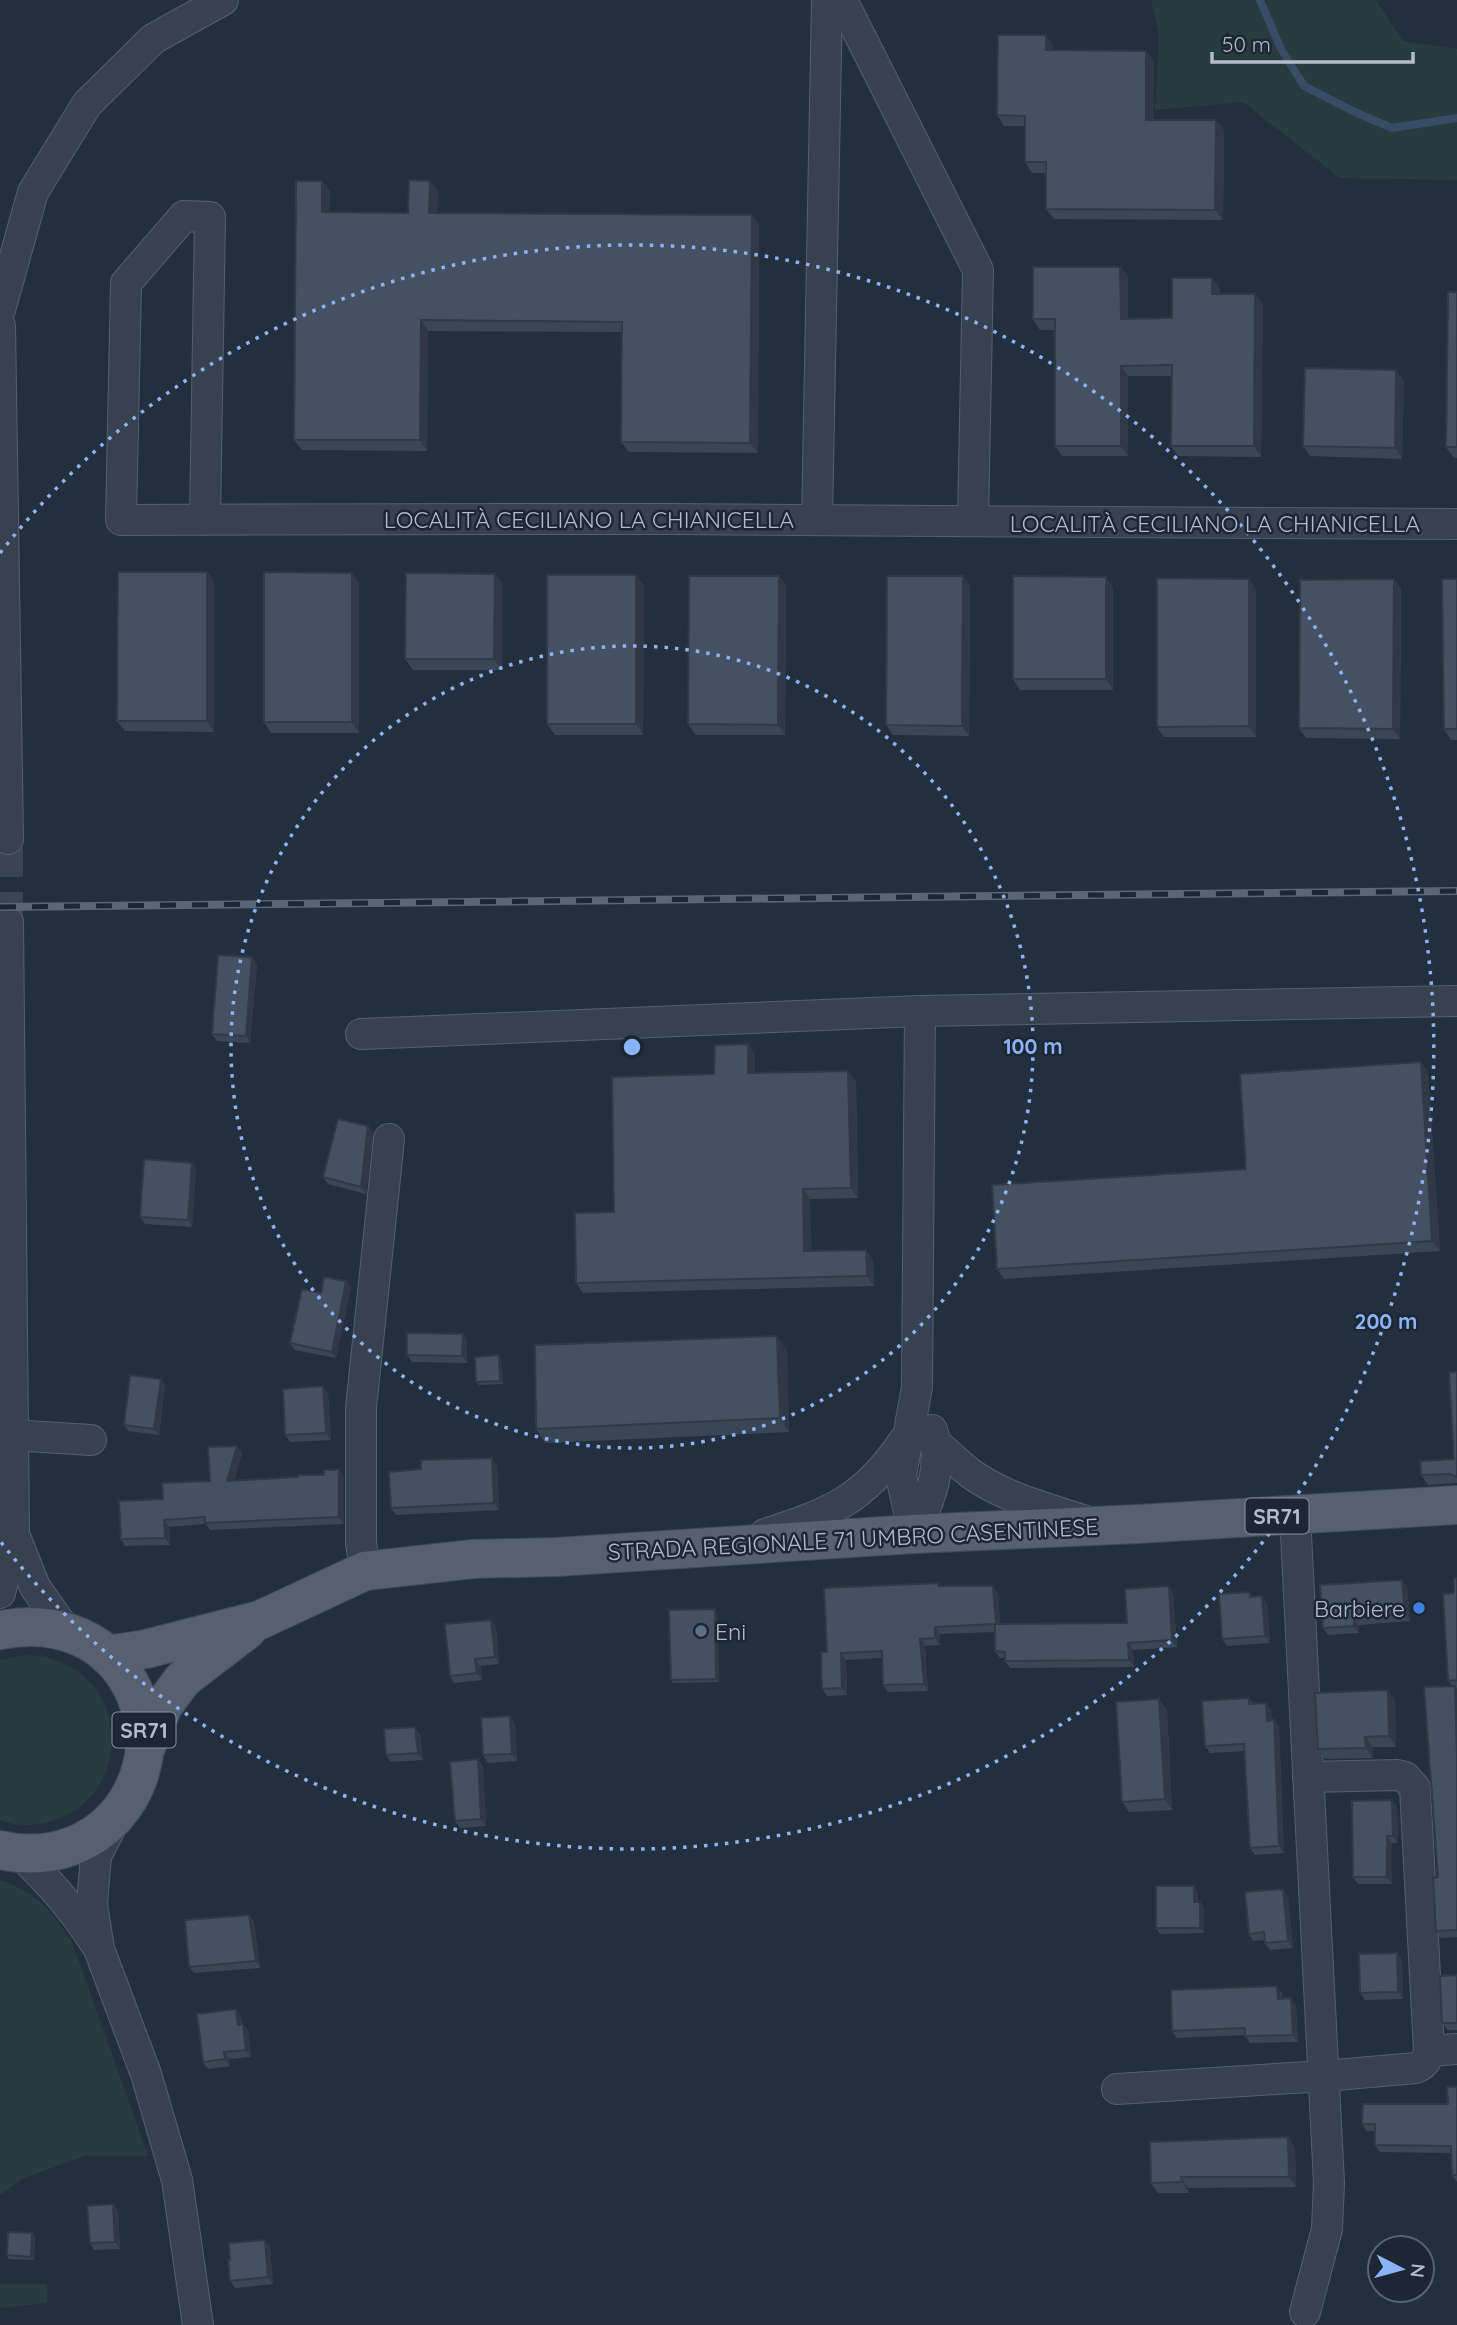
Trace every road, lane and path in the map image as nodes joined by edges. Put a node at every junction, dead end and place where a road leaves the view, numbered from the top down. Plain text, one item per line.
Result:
1 (223, 0) edge
2 (827, 0) edge
3 (842, 0) edge
4 (0, 310) edge
5 (0, 326) edge
6 (205, 520) junction
7 (817, 520) junction
8 (973, 521) junction
9 (1457, 524) edge
10 (8, 839) tunnel mouth
11 (8, 922) tunnel mouth
12 (1457, 1001) edge
13 (920, 1011) junction
14 (361, 1034) dead end
15 (389, 1139) dead end
16 (917, 1387) junction
17 (11, 1435) junction
18 (907, 1436) junction
19 (91, 1440) dead end
20 (937, 1444) junction
21 (1457, 1505) edge
22 (1295, 1515) junction
23 (1097, 1524) junction
24 (14, 1534) junction
25 (914, 1534) junction
26 (726, 1546) junction
27 (365, 1572) junction
28 (0, 1593) edge
29 (260, 1620) junction
30 (0, 1630) edge
31 (66, 1631) junction
32 (107, 1655) junction
33 (146, 1747) junction
34 (1308, 1777) junction
35 (116, 1817) junction
36 (10, 1852) edge
37 (99, 1949) junction
38 (1443, 2050) edge
39 (1324, 2076) junction
40 (1117, 2089) dead end
41 (1306, 2312) dead end
42 (198, 2325) edge

1 - 4 street
2 - 7 street
3 - 8 street
5 - 10 street
6 - 6 street, LOCALITÀ CECILIANO LA CHIANICELLA
6 - 7 street, LOCALITÀ CECILIANO LA CHIANICELLA
7 - 8 street, LOCALITÀ CECILIANO LA CHIANICELLA
8 - 9 street, LOCALITÀ CECILIANO LA CHIANICELLA
11 - 17 street
12 - 13 street
13 - 14 street
13 - 16 street
15 - 27 street
16 - 18 street
16 - 20 street
17 - 19 street
17 - 24 street
18 - 25 street
18 - 26 street
20 - 23 street
20 - 25 street
21 - 22 main road, STRADA REGIONALE 71 UMBRO CASENTINESE / SR71
22 - 23 main road, STRADA REGIONALE 71 UMBRO CASENTINESE / SR71
22 - 34 street
23 - 25 main road, STRADA REGIONALE 71 UMBRO CASENTINESE / SR71
24 - 28 street
24 - 31 street
25 - 26 main road, STRADA REGIONALE 71 UMBRO CASENTINESE / SR71
26 - 27 main road, STRADA REGIONALE 71 UMBRO CASENTINESE / SR71
27 - 29 main road, STRADA REGIONALE 71 UMBRO CASENTINESE / SR71
29 - 32 main road, STRADA REGIONALE 71 UMBRO CASENTINESE / SR71
29 - 33 main road, STRADA REGIONALE 71 UMBRO CASENTINESE / SR71
30 - 31 main road, SR71
31 - 32 main road, SR71
32 - 33 main road, SR71
33 - 35 main road, SR71
34 - 38 street
34 - 39 street
35 - 36 main road, SR71
35 - 37 street
36 - 37 street
37 - 42 street
38 - 39 street
39 - 40 street
39 - 41 street

